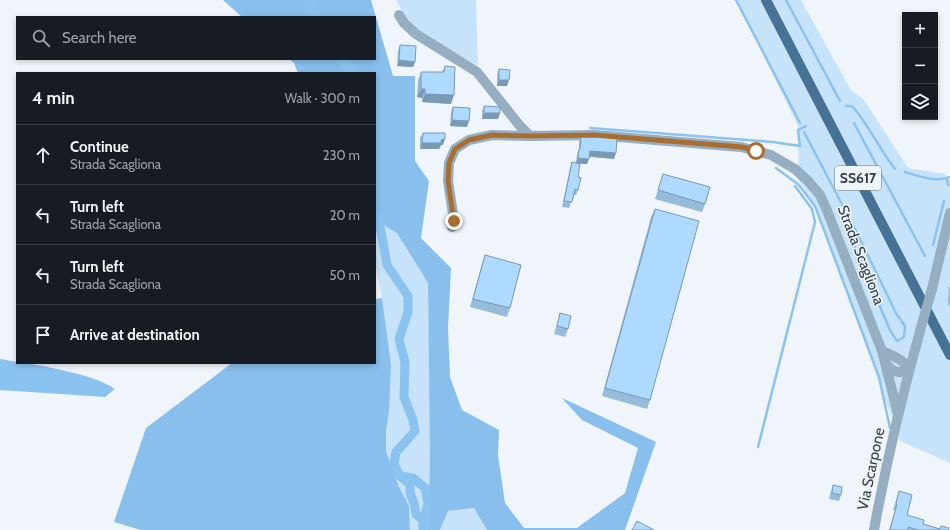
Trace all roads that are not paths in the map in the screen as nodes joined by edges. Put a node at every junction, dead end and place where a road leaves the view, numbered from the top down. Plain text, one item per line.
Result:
1 (766, 0) edge
2 (399, 15) dead end
3 (530, 136) junction
4 (950, 213) edge
5 (452, 226) dead end
6 (915, 350) junction
7 (882, 351) junction
8 (950, 355) edge
9 (899, 359) junction
10 (885, 362) junction
11 (909, 369) junction
12 (898, 414) junction
13 (874, 530) edge

1 - 8 main road, SS617
2 - 3 street
3 - 5 street, Strada Scagliona
3 - 7 street, Strada Scagliona
4 - 6 street, Via Scarpone, bridge
6 - 9 street
6 - 11 street, Via Scarpone
7 - 9 street
7 - 10 street, Strada Scagliona
9 - 11 street
10 - 11 street
10 - 12 street, Strada Scagliona
11 - 12 street, Via Scarpone
12 - 13 street, Via Scarpone

